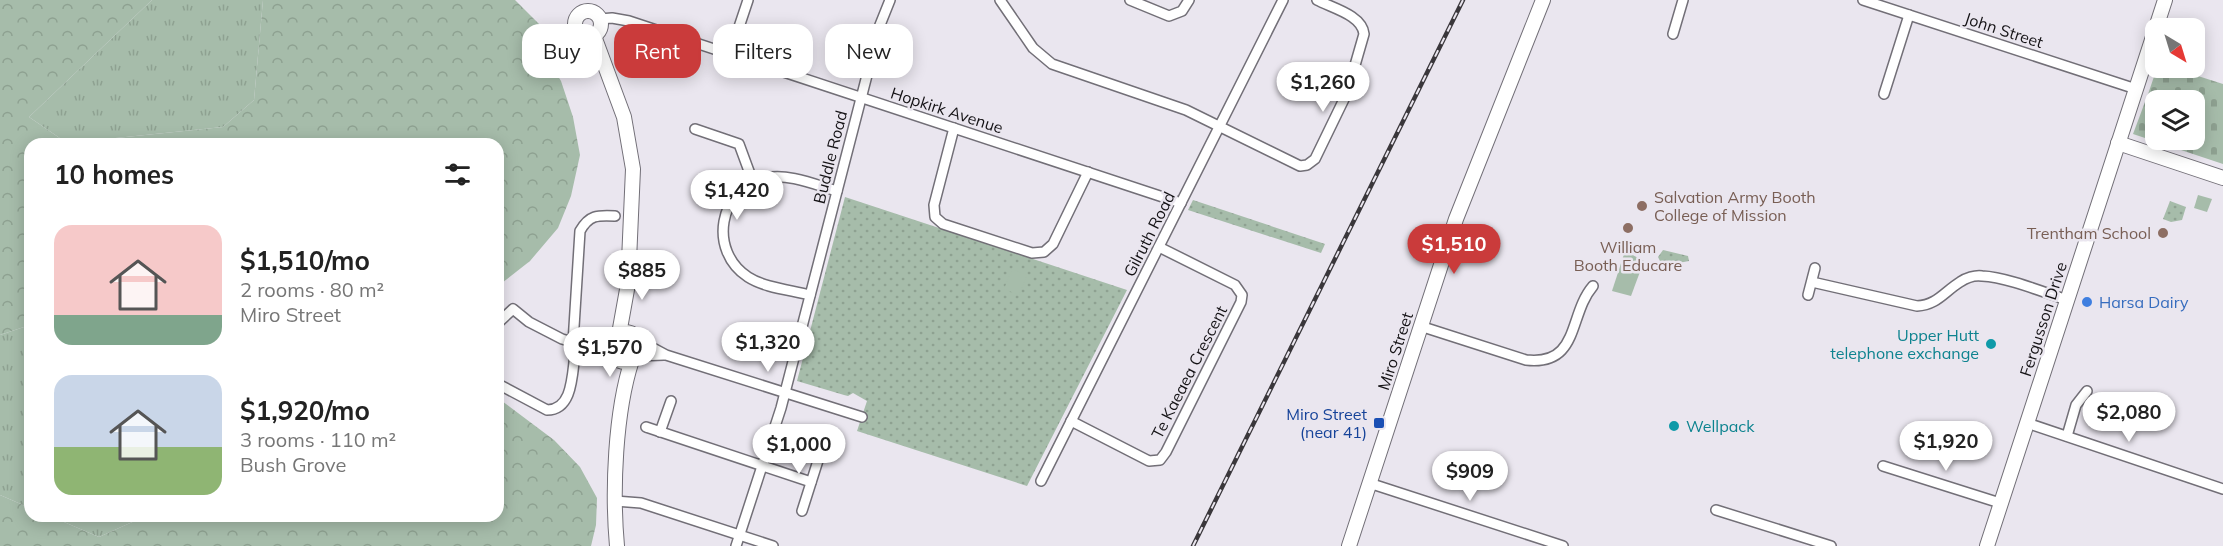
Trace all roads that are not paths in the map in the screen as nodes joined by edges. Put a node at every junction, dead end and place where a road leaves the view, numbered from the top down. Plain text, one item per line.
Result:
1 (748, 0) edge
2 (890, 0) edge
3 (1000, 0) edge
4 (1130, 0) edge
5 (1189, 0) edge
6 (1283, 0) edge
7 (1317, 0) edge
8 (1543, 0) edge
9 (1683, 0) edge
10 (1863, 0) edge
11 (2164, 0) edge
12 (581, 6) edge
13 (1909, 15) junction
14 (600, 19) junction
15 (575, 24) edge
16 (600, 24) edge
17 (740, 24) edge
18 (1673, 34) dead end
19 (713, 48) edge
20 (602, 58) edge
21 (803, 78) edge
22 (2136, 89) junction
23 (1884, 94) dead end
24 (861, 97) junction
25 (1220, 127) junction
26 (954, 128) junction
27 (695, 129) dead end
28 (2118, 143) junction
29 (1088, 172) junction
30 (2223, 177) edge
31 (753, 182) junction
32 (837, 191) junction
33 (1181, 203) junction
34 (615, 216) dead end
35 (1159, 247) junction
36 (1815, 268) dead end
37 (1812, 282) junction
38 (628, 284) junction
39 (1593, 286) dead end
40 (1808, 295) dead end
41 (810, 296) junction
42 (2067, 300) junction
43 (504, 317) edge
44 (1420, 326) junction
45 (616, 336) junction
46 (636, 338) junction
47 (578, 344) junction
48 (666, 355) junction
49 (614, 356) junction
50 (634, 358) junction
51 (504, 387) edge
52 (2087, 391) dead end
53 (785, 392) junction
54 (671, 401) dead end
55 (621, 404) junction
56 (862, 417) dead end
57 (1071, 421) junction
58 (2027, 423) junction
59 (646, 427) dead end
60 (660, 432) junction
61 (2067, 436) junction
62 (822, 448) dead end
63 (762, 465) junction
64 (1883, 466) dead end
65 (1041, 481) dead end
66 (812, 482) junction
67 (1370, 483) junction
68 (2223, 489) edge
69 (615, 501) junction
70 (2000, 503) junction
71 (1716, 510) dead end
72 (802, 511) dead end
73 (740, 535) junction
74 (616, 546) edge
75 (736, 546) edge
76 (773, 546) edge
77 (1349, 546) edge
78 (1563, 546) edge
79 (1831, 546) edge
80 (1987, 546) edge

1 - 17 street
2 - 24 street, Buddle Road
3 - 25 street
4 - 5 street
6 - 25 street, Gilruth Road
7 - 25 street
8 - 44 street, Miro Street
9 - 18 street
10 - 13 street, John Street
11 - 22 street, Fergusson Drive
12 - 14 street
12 - 15 street
13 - 22 street, John Street
13 - 23 street
14 - 16 street
14 - 19 street, Hopkirk Avenue
20 - 38 street
21 - 24 street, Hopkirk Avenue
22 - 28 street, Fergusson Drive
24 - 26 street, Hopkirk Avenue
24 - 32 street, Buddle Road
25 - 33 street, Gilruth Road
26 - 29 street, Hopkirk Avenue
26 - 29 street
27 - 31 street
28 - 30 street
28 - 42 street, Fergusson Drive
29 - 33 street, Hopkirk Avenue
31 - 32 street
31 - 41 street
32 - 41 street, Buddle Road
33 - 35 street, Gilruth Road
34 - 47 street
35 - 57 street, Gilruth Road
35 - 57 street, Te Kaeaea Crescent
36 - 37 street
37 - 40 street
37 - 42 street
38 - 45 street
38 - 46 street
39 - 44 street
41 - 53 street, Buddle Road
42 - 58 street, Fergusson Drive
43 - 47 street
44 - 67 street, Miro Street
45 - 46 street
45 - 47 street
45 - 49 street
46 - 48 street
46 - 50 street
47 - 49 street
47 - 51 street
48 - 50 street
48 - 53 street
49 - 50 street
49 - 55 street
50 - 55 street
52 - 61 street
53 - 56 street
53 - 63 street, Buddle Road
54 - 60 street
55 - 69 street
57 - 65 street, Gilruth Road
58 - 61 street
58 - 70 street, Fergusson Drive
59 - 60 street
60 - 63 street
61 - 68 street
62 - 66 street
63 - 66 street
63 - 73 street, Buddle Road
64 - 70 street
66 - 72 street
67 - 77 street, Miro Street
67 - 78 street
69 - 73 street
69 - 74 street
70 - 80 street, Fergusson Drive
71 - 79 street
73 - 75 street, Buddle Road
73 - 76 street

